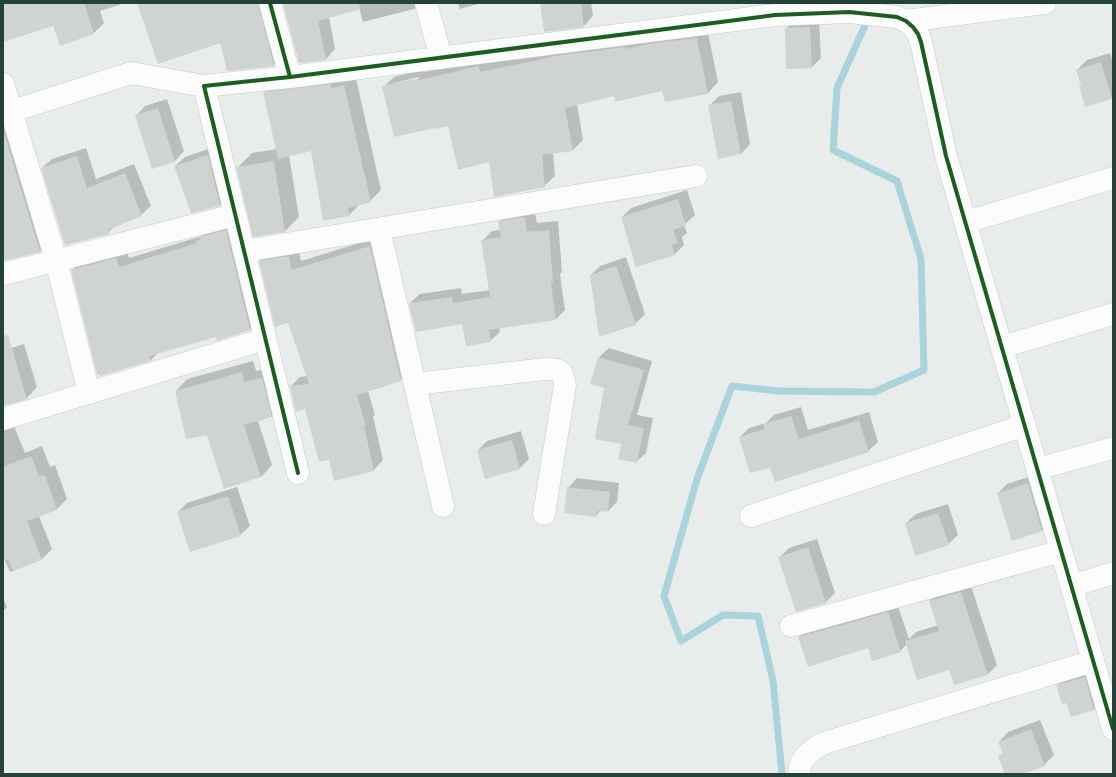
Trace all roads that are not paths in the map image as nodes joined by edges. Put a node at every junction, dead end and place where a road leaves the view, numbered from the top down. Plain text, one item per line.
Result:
1 (270, 3) edge
2 (426, 3) edge
3 (1046, 3) edge
4 (742, 11) edge
5 (901, 19) junction
6 (441, 58) junction
7 (290, 77) junction
8 (3, 84) edge
9 (204, 86) junction
10 (7, 113) edge
11 (696, 176) dead end
12 (1113, 178) edge
13 (235, 215) junction
14 (966, 222) junction
15 (379, 229) junction
16 (244, 251) junction
17 (56, 260) junction
18 (3, 274) edge
19 (1113, 314) edge
20 (265, 339) junction
21 (1002, 347) junction
22 (415, 384) junction
23 (90, 393) junction
24 (3, 419) edge
25 (1024, 425) junction
26 (1113, 448) edge
27 (1038, 469) junction
28 (298, 473) dead end
29 (443, 506) dead end
30 (544, 514) dead end
31 (751, 516) dead end
32 (1061, 551) junction
33 (1113, 573) edge
34 (1072, 586) junction
35 (791, 626) dead end
36 (1093, 660) junction
37 (1108, 696) edge
38 (1113, 729) edge
39 (799, 774) edge

1 - 7 street
2 - 6 street
3 - 5 street
4 - 5 street
4 - 6 street
5 - 14 street
6 - 7 street
7 - 9 street
8 - 10 street
9 - 10 street
9 - 13 street
10 - 17 street
11 - 15 street
12 - 14 street
13 - 16 street
13 - 17 street
14 - 21 street
15 - 16 street
15 - 22 street
16 - 20 street
17 - 18 street
17 - 23 street
19 - 21 street
20 - 23 street
20 - 28 street
21 - 25 street
22 - 29 street
22 - 30 street
23 - 24 street
25 - 27 street
25 - 31 street
26 - 27 street
27 - 32 street
32 - 34 street
32 - 35 street
33 - 34 street
34 - 36 street
36 - 37 street
36 - 39 street
37 - 38 street

